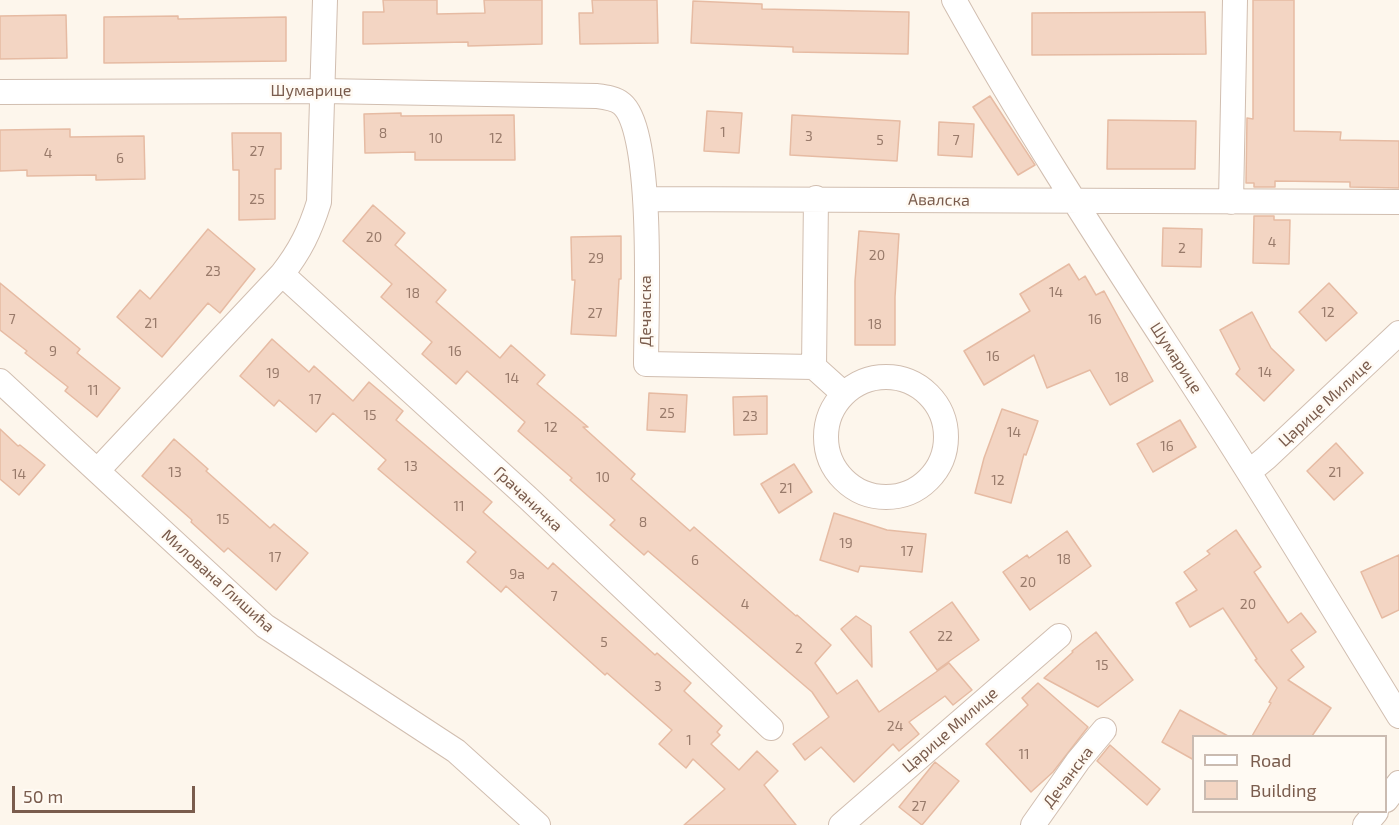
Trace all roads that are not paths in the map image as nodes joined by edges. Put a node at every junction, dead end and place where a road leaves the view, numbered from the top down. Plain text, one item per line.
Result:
1 (325, 0) edge
2 (954, 0) edge
3 (1235, 0) edge
4 (323, 91) junction
5 (0, 92) edge
6 (816, 198) junction
7 (646, 199) junction
8 (1074, 201) junction
9 (1232, 202) junction
10 (1399, 202) edge
11 (282, 274) junction
12 (1399, 333) edge
13 (814, 367) junction
14 (0, 381) edge
15 (844, 394) junction
16 (98, 470) junction
17 (1249, 472) junction
18 (1059, 636) dead end
19 (1399, 716) edge
20 (771, 728) dead end
21 (1104, 730) dead end
22 (1399, 783) edge
23 (1387, 799) edge
24 (1375, 813) edge
25 (538, 825) edge
26 (841, 825) edge
27 (1032, 825) edge
28 (1365, 825) edge

1 - 4 street
2 - 8 street, Шумарице
3 - 9 street
4 - 5 street, Шумарице
4 - 7 street, Шумарице
4 - 11 street
6 - 7 street, Авалска
6 - 8 street, Авалска
6 - 13 street
7 - 13 street, Дечанска
8 - 9 street, Авалска
8 - 17 street, Шумарице
9 - 10 street, Авалска
11 - 16 street
11 - 20 street, Грачаничка
12 - 17 street, Царице Милице
13 - 15 street
14 - 16 street, Милована Глишића
15 - 15 street
16 - 25 street, Милована Глишића
17 - 19 street, Шумарице
18 - 26 street, Царице Милице
21 - 27 street, Дечанска
22 - 23 street
24 - 28 street

